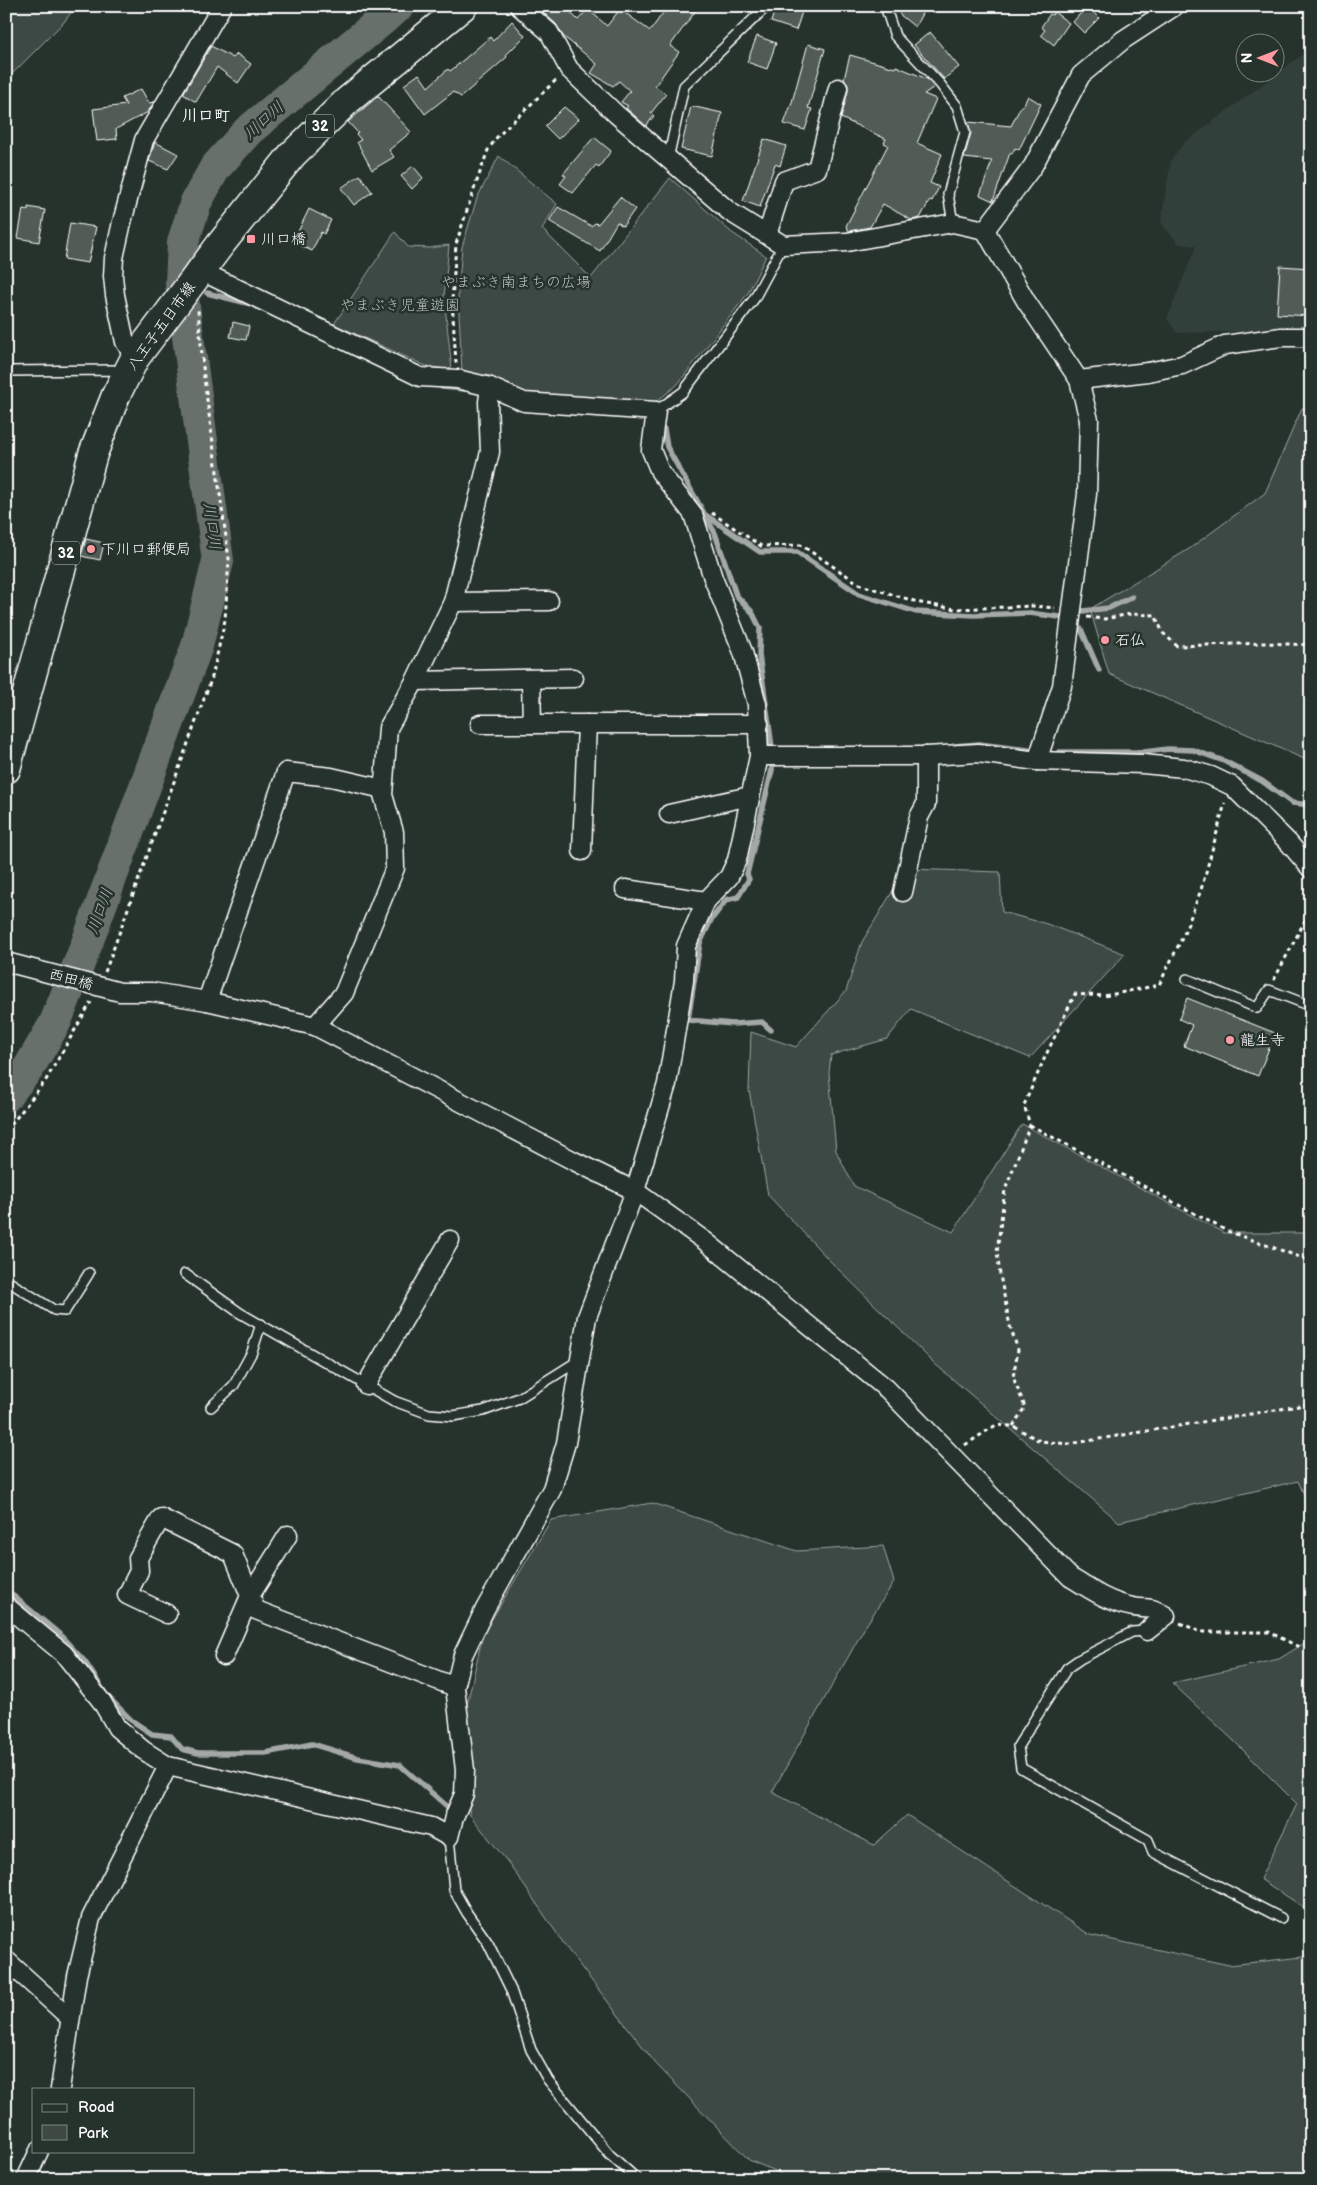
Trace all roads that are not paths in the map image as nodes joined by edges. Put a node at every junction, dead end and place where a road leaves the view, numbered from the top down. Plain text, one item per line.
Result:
1 (222, 6) edge
2 (464, 6) edge
3 (519, 6) edge
4 (767, 6) edge
5 (885, 6) edge
6 (1176, 6) edge
7 (838, 88) dead end
8 (668, 159) junction
9 (953, 223) junction
10 (985, 230) junction
11 (767, 235) junction
12 (783, 245) junction
13 (201, 270) junction
14 (1311, 337) edge
15 (135, 359) junction
16 (6, 371) edge
17 (1079, 380) junction
18 (490, 387) junction
19 (656, 411) junction
20 (549, 601) dead end
21 (453, 602) junction
22 (574, 678) dead end
23 (531, 679) junction
24 (415, 681) junction
25 (480, 724) dead end
26 (532, 724) junction
27 (587, 724) junction
28 (759, 724) junction
29 (760, 756) junction
30 (926, 756) junction
31 (1037, 761) junction
32 (6, 769) edge
33 (383, 788) junction
34 (750, 796) junction
35 (669, 814) dead end
36 (582, 851) dead end
37 (1311, 869) edge
38 (625, 889) dead end
39 (903, 892) dead end
40 (706, 901) junction
41 (6, 962) edge
42 (1186, 979) dead end
43 (208, 1001) junction
44 (1311, 1006) edge
45 (315, 1026) junction
46 (635, 1191) junction
47 (450, 1240) dead end
48 (89, 1273) dead end
49 (185, 1274) dead end
50 (6, 1280) edge
51 (262, 1324) junction
52 (579, 1361) junction
53 (366, 1385) junction
54 (211, 1407) dead end
55 (288, 1535) dead end
56 (250, 1596) junction
57 (6, 1606) edge
58 (168, 1614) dead end
59 (1147, 1630) joint
60 (224, 1656) dead end
61 (455, 1686) junction
62 (168, 1766) junction
63 (450, 1838) junction
64 (1281, 1918) dead end
65 (6, 1960) edge
66 (70, 2018) junction
67 (60, 2088) edge
68 (39, 2152) edge
69 (26, 2179) edge
70 (637, 2179) edge

1 - 15 street
2 - 13 main road, 八王子五日市線 / 32
3 - 8 street
4 - 8 lane
5 - 9 lane
6 - 10 street
7 - 11 street
8 - 11 street
9 - 10 street
9 - 12 street
10 - 17 street
11 - 12 street
12 - 19 lane
13 - 15 main road, 八王子五日市線 / 32
13 - 18 street
14 - 17 street
15 - 16 lane
15 - 32 main road, 八王子五日市線 / 32
17 - 31 street
18 - 19 street
18 - 21 street
19 - 28 street
20 - 21 street
21 - 24 street
22 - 23 street
23 - 24 street
23 - 26 street
24 - 33 street
25 - 26 street
26 - 27 street
27 - 28 street
27 - 36 street
28 - 29 street
29 - 30 street
29 - 34 street
30 - 31 street
30 - 39 street
31 - 37 street
33 - 43 street
33 - 45 street
34 - 35 street
34 - 40 street
38 - 40 street
40 - 46 street
41 - 43 street, 西田橋
42 - 44 lane
43 - 45 street, 西田橋
45 - 46 street, 西田橋
46 - 52 street
46 - 59 street, 西田橋
47 - 53 street
48 - 50 lane
49 - 51 lane
51 - 53 lane
51 - 54 lane
52 - 53 lane
52 - 61 street
55 - 56 street
56 - 58 street
56 - 60 street
56 - 61 street
57 - 62 street
59 - 64 lane
61 - 63 street
62 - 63 street
62 - 66 street
63 - 70 lane
65 - 66 street
66 - 67 street
68 - 69 street

